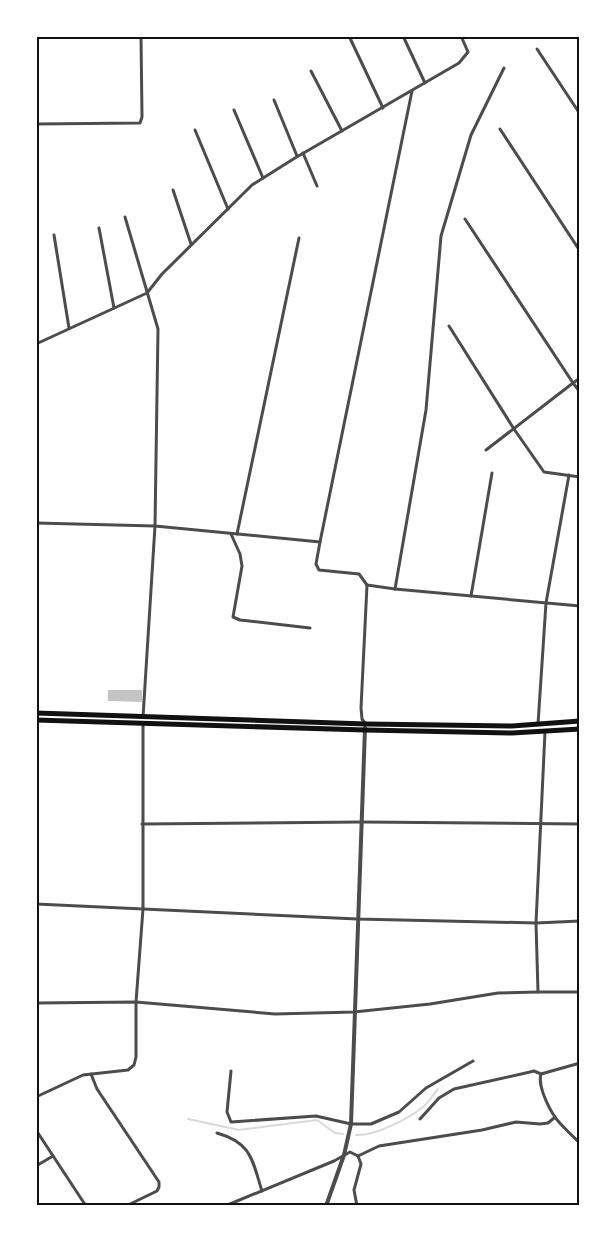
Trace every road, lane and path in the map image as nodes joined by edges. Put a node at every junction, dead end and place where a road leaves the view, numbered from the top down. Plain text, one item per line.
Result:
1 (141, 36) edge
2 (349, 36) edge
3 (403, 36) edge
4 (460, 36) edge
5 (537, 49) dead end
6 (504, 68) dead end
7 (311, 71) dead end
8 (425, 83) junction
9 (412, 91) junction
10 (274, 100) dead end
11 (383, 108) junction
12 (234, 110) dead end
13 (580, 114) edge
14 (36, 124) edge
15 (500, 129) dead end
16 (195, 130) dead end
17 (342, 131) junction
18 (303, 153) junction
19 (298, 156) junction
20 (263, 178) junction
21 (317, 186) dead end
22 (173, 190) dead end
23 (228, 208) junction
24 (125, 217) dead end
25 (465, 219) dead end
26 (99, 228) dead end
27 (54, 235) dead end
28 (299, 238) dead end
29 (191, 244) junction
30 (580, 251) edge
31 (147, 293) junction
32 (114, 308) junction
33 (449, 326) dead end
34 (69, 328) junction
35 (36, 344) edge
36 (580, 378) edge
37 (573, 383) junction
38 (580, 392) edge
39 (514, 429) junction
40 (486, 450) dead end
41 (492, 473) dead end
42 (569, 476) junction
43 (580, 478) edge
44 (36, 523) edge
45 (155, 526) junction
46 (231, 533) junction
47 (236, 534) junction
48 (320, 542) junction
49 (367, 585) junction
50 (395, 589) junction
51 (471, 596) junction
52 (546, 603) junction
53 (580, 606) edge
54 (310, 628) dead end
55 (36, 713) edge
56 (143, 717) junction
57 (36, 720) edge
58 (580, 721) edge
59 (143, 724) junction
60 (366, 724) junction
61 (538, 724) junction
62 (580, 729) edge
63 (365, 730) junction
64 (545, 732) junction
65 (362, 822) junction
66 (142, 824) junction
67 (540, 824) junction
68 (580, 824) edge
69 (36, 904) edge
70 (143, 909) junction
71 (358, 919) junction
72 (580, 921) edge
73 (536, 923) junction
74 (538, 992) junction
75 (580, 992) edge
76 (136, 1002) junction
77 (36, 1003) edge
78 (354, 1012) junction
79 (472, 1061) dead end
80 (580, 1063) edge
81 (231, 1070) dead end
82 (91, 1074) junction
83 (541, 1074) junction
84 (36, 1097) edge
85 (554, 1118) junction
86 (420, 1119) dead end
87 (351, 1124) junction
88 (36, 1130) edge
89 (217, 1133) dead end
90 (580, 1143) edge
91 (344, 1155) junction
92 (53, 1156) junction
93 (358, 1156) junction
94 (36, 1166) edge
95 (262, 1191) junction
96 (86, 1206) edge
97 (126, 1206) edge
98 (226, 1206) edge
99 (326, 1206) edge
100 (357, 1206) edge

1 - 14 street
2 - 11 street
3 - 8 street
4 - 8 street
5 - 13 street
6 - 50 street
7 - 17 street
8 - 9 street
9 - 11 street
9 - 48 street
10 - 19 street
11 - 17 street
12 - 20 street
15 - 30 street
16 - 23 street
17 - 18 street
18 - 19 street
18 - 21 street
19 - 20 street
20 - 23 street
22 - 29 street
23 - 29 street
24 - 31 street
25 - 37 street
26 - 32 street
27 - 34 street
28 - 47 street
29 - 31 street
31 - 32 street
31 - 45 street
32 - 34 street
33 - 39 street
34 - 35 street
36 - 37 street
37 - 38 street
37 - 39 street
39 - 40 street
39 - 42 street
41 - 51 street
42 - 43 street
42 - 52 street
44 - 45 street
45 - 46 street
45 - 56 street
46 - 47 street
46 - 54 street
47 - 48 street
48 - 49 street
49 - 50 street
49 - 60 street
50 - 51 street
51 - 52 street
52 - 53 street
52 - 61 street
55 - 56 highway
56 - 60 highway
57 - 59 highway
58 - 61 highway
59 - 63 highway
59 - 66 street
60 - 61 highway
60 - 63 street
62 - 64 highway
63 - 64 highway
63 - 65 street
64 - 67 street
65 - 66 street
65 - 67 street
65 - 71 street
66 - 70 street
67 - 68 street
67 - 73 street
69 - 70 street
70 - 71 street
70 - 76 street
71 - 73 street
71 - 78 street
72 - 73 street
73 - 74 street
74 - 75 street
74 - 78 street
76 - 77 street
76 - 78 street
76 - 82 street
78 - 87 street
79 - 87 street
80 - 83 street
81 - 87 street
82 - 84 street
82 - 97 street
83 - 85 street
83 - 86 street
85 - 90 street
85 - 93 street
87 - 91 street
88 - 92 street
89 - 95 street
91 - 93 street
91 - 95 street
91 - 99 street
92 - 94 street
92 - 96 street
93 - 100 street
95 - 98 street

